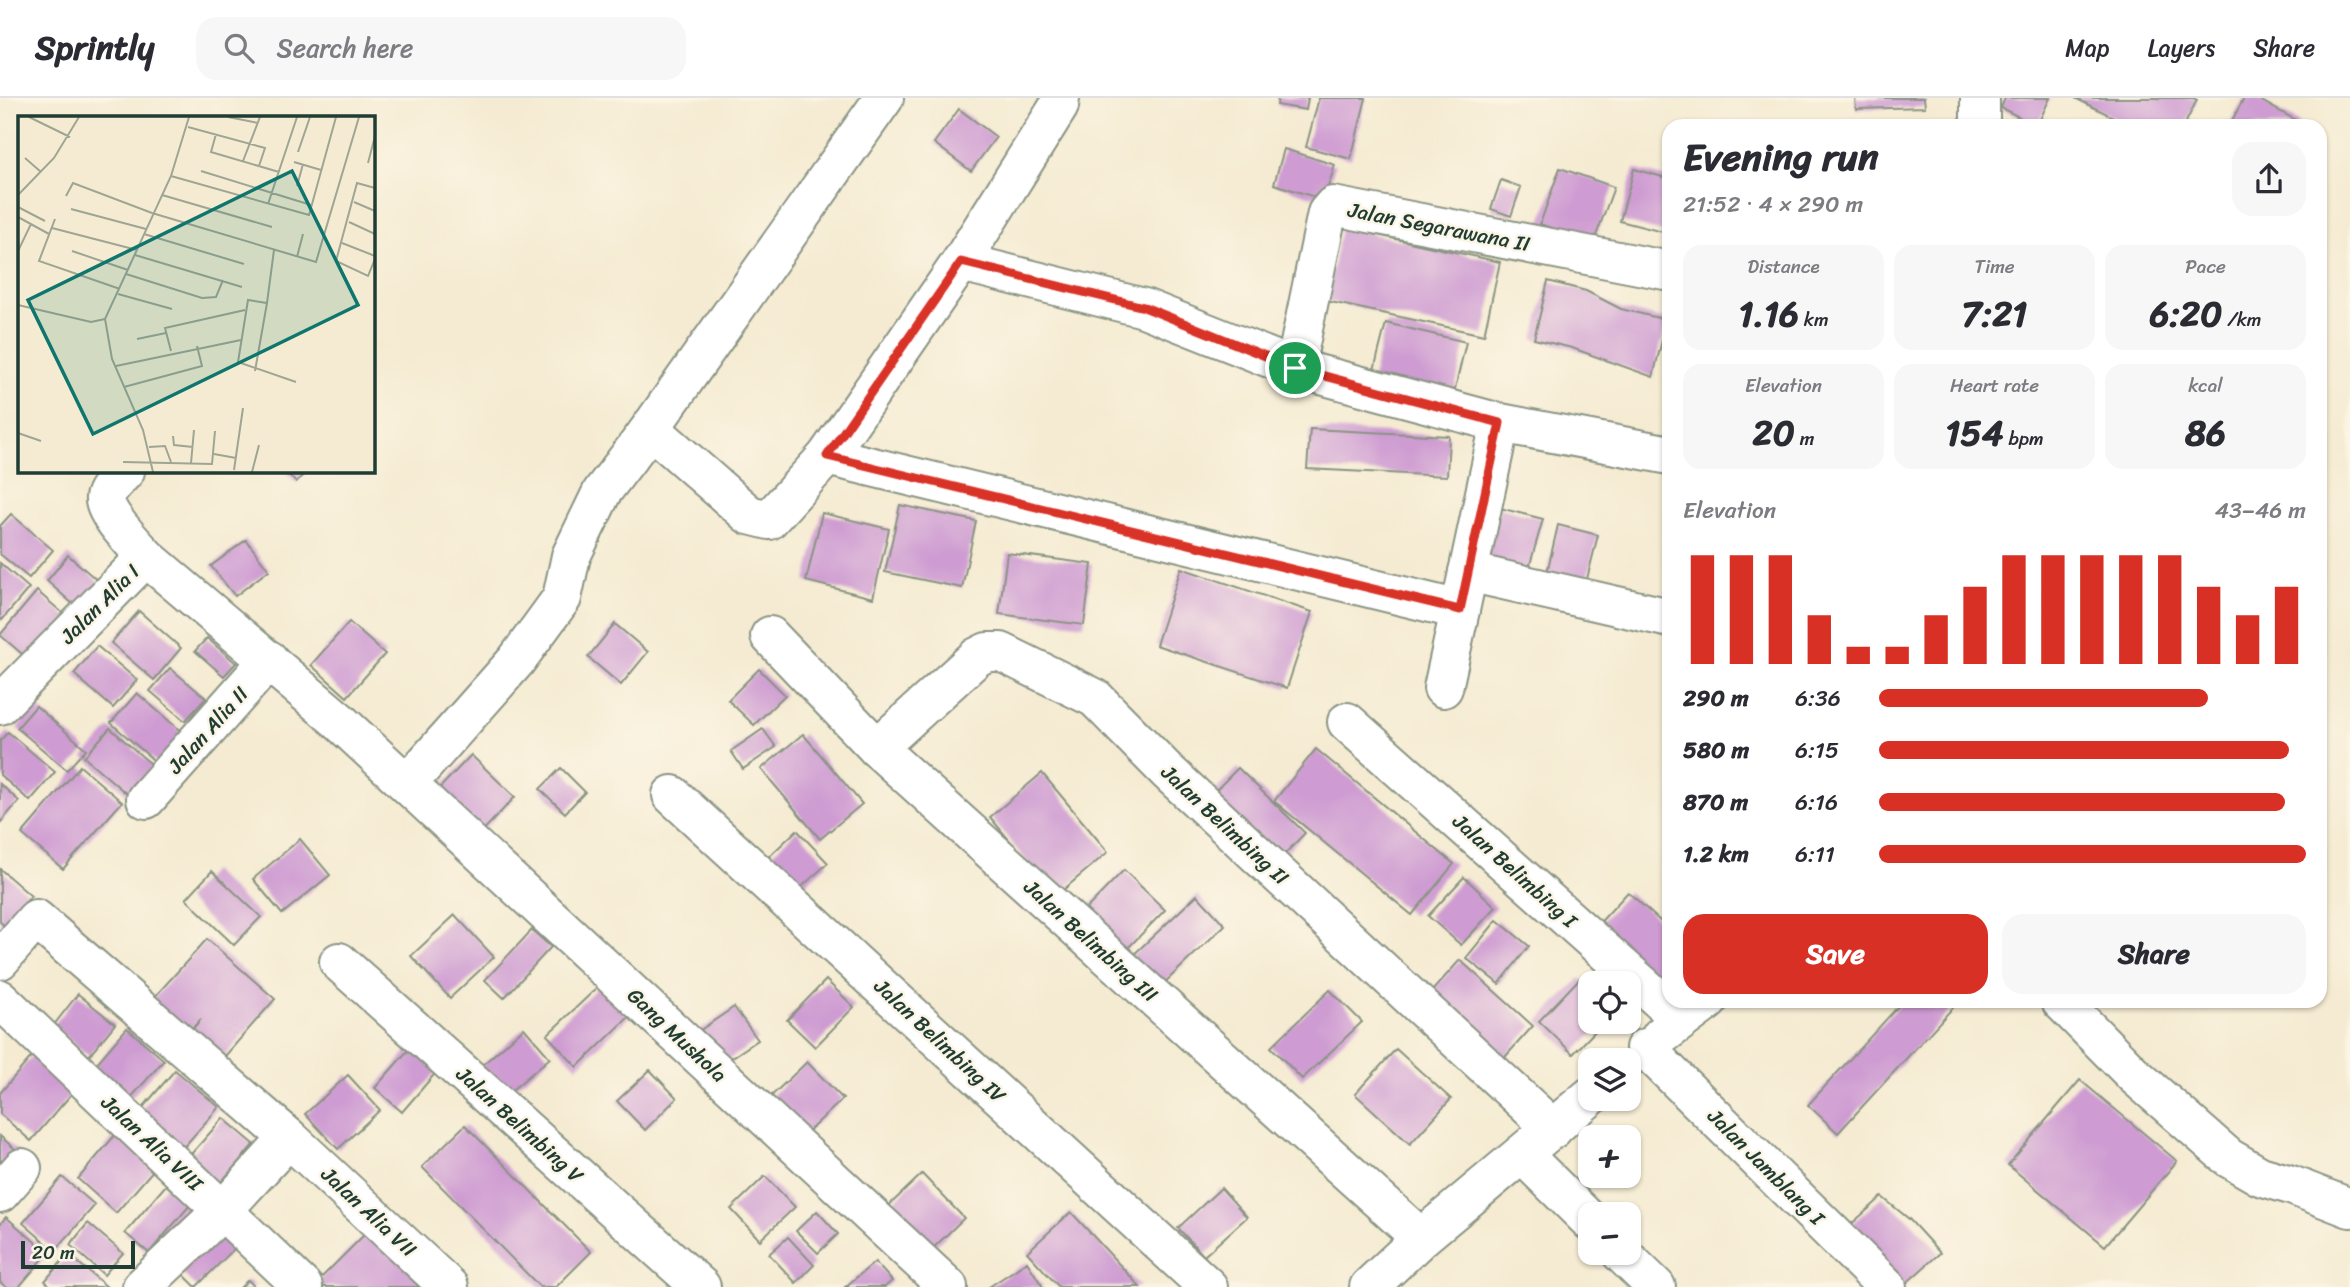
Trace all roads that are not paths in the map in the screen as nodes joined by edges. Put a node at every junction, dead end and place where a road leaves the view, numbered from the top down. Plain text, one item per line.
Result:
1 (884, 98) edge
2 (1060, 98) edge
3 (1980, 98) edge
4 (1980, 119) edge
5 (961, 262) junction
6 (1662, 269) edge
7 (1295, 368) junction
8 (1500, 423) junction
9 (647, 433) junction
10 (1662, 453) edge
11 (827, 456) junction
12 (124, 472) edge
13 (146, 557) junction
14 (1468, 572) junction
15 (1460, 610) junction
16 (1662, 616) edge
17 (770, 636) dead end
18 (269, 660) junction
19 (1443, 688) dead end
20 (0, 705) edge
21 (1347, 722) dead end
22 (877, 748) junction
23 (407, 784) junction
24 (673, 795) dead end
25 (146, 799) dead end
26 (0, 960) edge
27 (339, 962) dead end
28 (1662, 984) edge
29 (0, 999) edge
30 (2068, 1008) edge
31 (1695, 1011) edge
32 (1641, 1052) edge
33 (1641, 1059) edge
34 (1578, 1107) edge
35 (1553, 1129) junction
36 (289, 1138) junction
37 (1522, 1154) junction
38 (2350, 1208) edge
39 (223, 1210) junction
40 (1578, 1210) edge
41 (1420, 1238) junction
42 (1634, 1265) edge
43 (1388, 1281) edge
44 (142, 1287) edge
45 (303, 1287) edge
46 (449, 1287) edge
47 (701, 1287) edge
48 (948, 1287) edge
49 (1208, 1287) edge
50 (1656, 1287) edge
51 (1887, 1287) edge

1 - 9 street
2 - 5 street
3 - 4 street
5 - 7 street
5 - 11 street
6 - 7 street, Jalan Segarawana II
7 - 8 street
8 - 10 street
8 - 14 street
9 - 11 street
9 - 23 street
11 - 15 street
12 - 13 street
13 - 18 street, Jalan Alia I
13 - 20 street, Jalan Alia I
14 - 15 street
14 - 16 street
15 - 19 street
17 - 22 street, Jalan Belimbing III
18 - 23 street, Jalan Alia I
18 - 25 street, Jalan Alia II
21 - 28 street, Jalan Belimbing I
22 - 35 street, Jalan Belimbing II
22 - 41 street, Jalan Belimbing III
23 - 48 street, Gang Mushola
24 - 49 street, Jalan Belimbing IV
26 - 36 street, Jalan Alia VII
27 - 47 street, Jalan Belimbing V
29 - 39 street, Jalan Alia VIII
30 - 38 street
31 - 32 street
33 - 51 street, Jalan Jamblang I
34 - 35 street
35 - 37 street
36 - 39 street
36 - 46 street, Jalan Alia VII
37 - 40 street
37 - 41 street
39 - 44 street
39 - 45 street, Jalan Alia VIII
41 - 43 street
42 - 50 street

